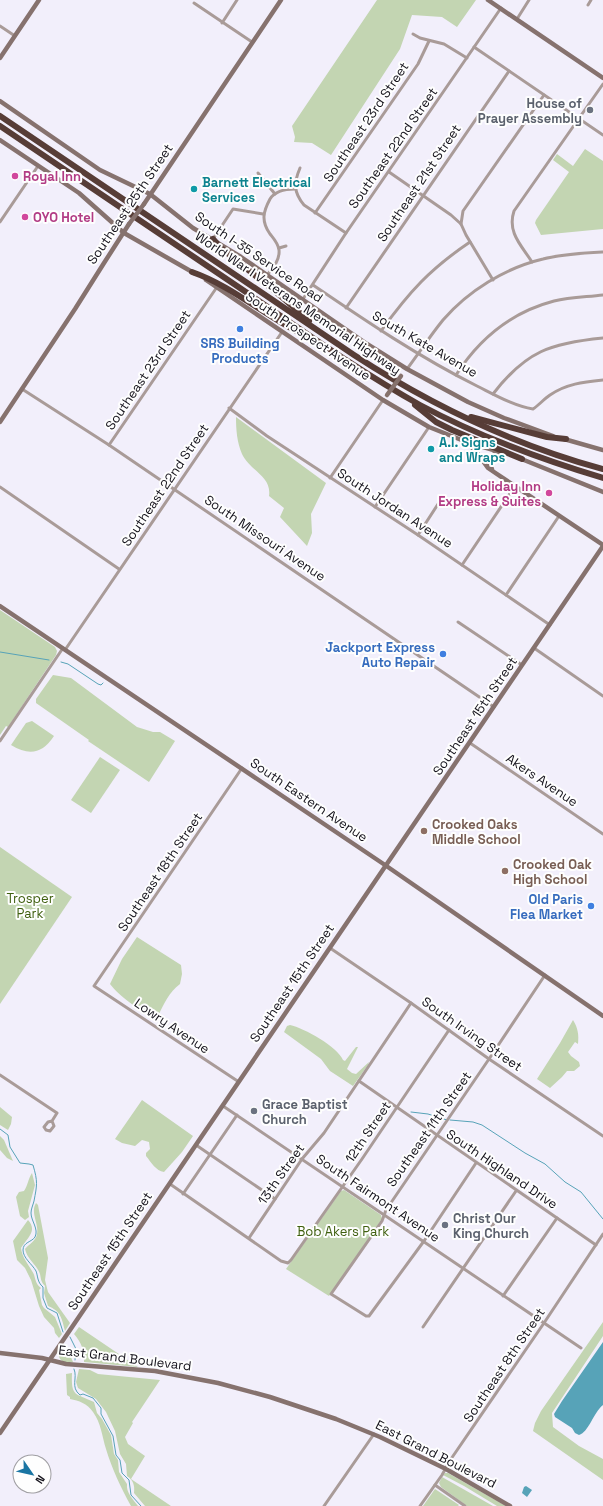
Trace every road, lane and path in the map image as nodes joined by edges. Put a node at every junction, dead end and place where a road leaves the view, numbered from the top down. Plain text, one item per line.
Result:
1 (39, 0) edge
2 (237, 0) edge
3 (281, 0) edge
4 (488, 0) edge
5 (530, 0) edge
6 (591, 0) edge
7 (194, 3) dead end
8 (588, 5) dead end
9 (501, 8) junction
10 (517, 19) junction
11 (222, 23) junction
12 (0, 26) edge
13 (413, 34) dead end
14 (15, 36) junction
15 (429, 41) junction
16 (252, 42) junction
17 (474, 47) junction
18 (0, 58) edge
19 (467, 58) junction
20 (509, 71) junction
21 (603, 78) edge
22 (603, 84) edge
23 (544, 95) junction
24 (0, 100) edge
25 (0, 116) edge
26 (579, 119) junction
27 (0, 126) edge
28 (603, 135) edge
29 (0, 140) edge
30 (38, 166) junction
31 (300, 168) dead end
32 (389, 172) junction
33 (258, 173) dead end
34 (295, 189) junction
35 (150, 194) junction
36 (275, 194) junction
37 (423, 195) junction
38 (463, 211) junction
39 (315, 213) junction
40 (263, 214) junction
41 (451, 215) junction
42 (0, 222) edge
43 (462, 224) junction
44 (124, 233) junction
45 (346, 234) junction
46 (213, 240) junction
47 (470, 242) junction
48 (286, 246) dead end
49 (279, 248) junction
50 (603, 252) edge
51 (532, 262) junction
52 (192, 272) junction
53 (267, 275) junction
54 (493, 280) junction
55 (313, 285) junction
56 (217, 287) junction
57 (603, 295) edge
58 (303, 299) junction
59 (346, 308) junction
60 (381, 331) junction
61 (282, 332) junction
62 (327, 336) junction
63 (603, 338) edge
64 (321, 343) junction
65 (418, 354) junction
66 (407, 369) junction
67 (456, 375) junction
68 (603, 380) edge
69 (22, 389) junction
70 (398, 392) junction
71 (493, 394) junction
72 (383, 400) junction
73 (229, 408) junction
74 (452, 412) junction
75 (0, 422) edge
76 (428, 427) junction
77 (566, 439) junction
78 (464, 441) junction
79 (109, 445) junction
80 (603, 450) edge
81 (499, 452) junction
82 (522, 459) junction
83 (603, 469) edge
84 (494, 470) junction
85 (330, 478) junction
86 (603, 478) edge
87 (515, 486) junction
88 (0, 487) edge
89 (174, 490) junction
90 (603, 492) edge
91 (440, 501) dead end
92 (375, 507) junction
93 (559, 516) junction
94 (418, 535) junction
95 (603, 546) edge
96 (462, 565) junction
97 (120, 569) junction
98 (506, 595) junction
99 (0, 606) edge
100 (458, 622) dead end
101 (550, 625) junction
102 (534, 648) junction
103 (64, 649) junction
104 (522, 665) junction
105 (603, 696) edge
106 (494, 707) junction
107 (0, 741) edge
108 (470, 743) junction
109 (242, 768) junction
110 (603, 834) edge
111 (385, 865) junction
112 (330, 948) junction
113 (545, 975) junction
114 (94, 986) joint
115 (411, 1003) junction
116 (603, 1016) edge
117 (449, 1030) junction
118 (489, 1059) junction
119 (0, 1075) edge
120 (358, 1081) junction
121 (239, 1082) junction
122 (223, 1106) junction
123 (396, 1108) junction
124 (237, 1115) junction
125 (52, 1121) dead end
126 (437, 1136) junction
127 (603, 1136) edge
128 (196, 1145) junction
129 (211, 1155) junction
130 (302, 1159) junction
131 (476, 1163) junction
132 (170, 1184) junction
133 (343, 1187) junction
134 (516, 1191) junction
135 (183, 1194) junction
136 (275, 1199) junction
137 (384, 1215) junction
138 (557, 1218) junction
139 (603, 1234) edge
140 (249, 1238) junction
141 (424, 1242) junction
142 (596, 1245) junction
143 (463, 1269) junction
144 (503, 1296) junction
145 (544, 1323) junction
146 (423, 1327) dead end
147 (581, 1348) dead end
148 (0, 1353) edge
149 (50, 1360) junction
150 (0, 1433) edge
151 (374, 1434) junction
152 (446, 1469) junction
153 (435, 1485) junction
154 (324, 1506) edge
155 (420, 1506) edge
156 (465, 1506) edge
157 (510, 1506) edge

1 - 14 main road
2 - 11 street
3 - 16 main road, Southeast 25th Street
4 - 9 main road
5 - 10 street
6 - 8 street
7 - 11 street
9 - 10 main road
9 - 17 street, Southeast 22nd Street
10 - 21 main road
11 - 16 street
12 - 14 street
13 - 15 street
14 - 18 main road
15 - 19 street
15 - 39 street, Southeast 23rd Street
16 - 35 main road, Southeast 25th Street
17 - 19 street, Southeast 22nd Street
17 - 20 street
19 - 32 street, Southeast 22nd Street
20 - 23 street
20 - 37 street, Southeast 21st Street
22 - 26 street
23 - 26 street
23 - 38 street
24 - 35 main road, South I-35 Service Road
25 - 62 highway, World War I Veterans Memorial Highway
26 - 28 street
26 - 51 street
27 - 64 highway, World War I Veterans Memorial Highway
29 - 30 main road, South Prospect Avenue
30 - 42 street
30 - 44 main road, South Prospect Avenue
31 - 34 street
32 - 37 street
32 - 45 street, Southeast 22nd Street
33 - 36 street
34 - 36 street
34 - 39 street
35 - 44 main road, Southeast 25th Street, bridge
35 - 46 main road, South I-35 Service Road
36 - 40 street
37 - 41 street
37 - 59 street, Southeast 21st Street
38 - 41 street
38 - 43 street
39 - 45 street
40 - 46 street
40 - 49 street
41 - 43 street
43 - 47 street
44 - 52 main road, South Prospect Avenue
44 - 69 main road, Southeast 25th Street
45 - 55 street, Southeast 22nd Street
46 - 53 main road, South I-35 Service Road
46 - 62 highway
47 - 54 street
47 - 60 street
48 - 49 street
49 - 53 street
50 - 51 street
51 - 54 street
52 - 56 main road, South Prospect Avenue
52 - 64 highway
53 - 58 main road, South I-35 Service Road
54 - 65 street
55 - 58 street, Southeast 22nd Street
55 - 59 street, South Kate Avenue
56 - 61 main road, South Prospect Avenue
56 - 79 street, Southeast 23rd Street
57 - 67 street
58 - 66 main road, South I-35 Service Road
59 - 60 street, South Kate Avenue
60 - 65 street, South Kate Avenue
61 - 72 main road, South Prospect Avenue
61 - 73 street, Southeast 22nd Street
62 - 74 highway, World War I Veterans Memorial Highway
63 - 71 street
64 - 70 highway, World War I Veterans Memorial Highway
65 - 66 street
65 - 67 street, South Kate Avenue
66 - 72 main road, bridge
66 - 77 main road, South I-35 Service Road
67 - 71 street, South Kate Avenue
68 - 71 street, South Kate Avenue
69 - 75 main road, Southeast 25th Street
69 - 79 street, South Missouri Avenue
70 - 82 highway
70 - 86 highway, World War I Veterans Memorial Highway
72 - 76 main road, South Prospect Avenue
72 - 85 street
73 - 85 street, South Jordan Avenue
73 - 89 street, Southeast 22nd Street
74 - 77 highway
74 - 83 highway, World War I Veterans Memorial Highway
76 - 78 main road, South Prospect Avenue
76 - 92 street
77 - 80 main road, South I-35 Service Road
78 - 81 main road
78 - 84 main road, South Prospect Avenue
79 - 89 street, South Missouri Avenue
81 - 82 main road
81 - 84 main road
82 - 90 main road
84 - 87 main road, South Prospect Avenue
85 - 92 street, South Jordan Avenue
87 - 93 main road, South Prospect Avenue
87 - 96 street
88 - 97 street
89 - 97 street, Southeast 22nd Street
89 - 106 street, South Missouri Avenue
91 - 94 street
92 - 94 street, South Jordan Avenue
93 - 95 main road, South Prospect Avenue
93 - 98 street
94 - 96 street, South Jordan Avenue
95 - 101 main road, Southeast 15th Street
96 - 98 street, South Jordan Avenue
97 - 103 street, Southeast 22nd Street
98 - 101 street, South Jordan Avenue
99 - 103 main road, South Eastern Avenue
100 - 104 street
101 - 102 main road, Southeast 15th Street
102 - 104 main road, Southeast 15th Street
102 - 105 street
103 - 107 street, Southeast 22nd Street
103 - 109 main road, South Eastern Avenue
104 - 106 main road, Southeast 15th Street
106 - 108 main road, Southeast 15th Street
108 - 110 street, Akers Avenue
108 - 111 main road, Southeast 15th Street
109 - 111 main road, South Eastern Avenue
109 - 114 street, Southeast 18th Street
111 - 112 main road, Southeast 15th Street
111 - 113 main road, South Eastern Avenue
112 - 115 street, South Irving Street
112 - 121 main road, Southeast 15th Street
113 - 116 main road, South Eastern Avenue
113 - 118 street, Southeast 11th Street
114 - 121 street, Lowry Avenue
115 - 117 street, South Irving Street
115 - 120 street, 13th Street
117 - 118 street, South Irving Street
117 - 123 street, 12th Street
118 - 126 street, Southeast 11th Street
118 - 127 street, South Irving Street
119 - 125 street
120 - 123 street, South Highland Drive
120 - 130 street, 13th Street
121 - 122 main road, Southeast 15th Street
122 - 124 street, South Fairmont Avenue
122 - 128 main road, Southeast 15th Street
123 - 126 street, South Highland Drive
123 - 133 street, 12th Street
124 - 129 street
124 - 130 street, South Fairmont Avenue
126 - 131 street, South Highland Drive
126 - 137 street, Southeast 11th Street
128 - 129 street
128 - 132 main road, Southeast 15th Street
129 - 135 street
129 - 136 street
130 - 133 street, South Fairmont Avenue
130 - 136 street, 13th Street
131 - 134 street, South Highland Drive
131 - 141 street
132 - 135 street
132 - 149 main road, Southeast 15th Street
133 - 137 street, South Fairmont Avenue
133 - 140 street, 12th Street
134 - 138 street, South Highland Drive
134 - 143 street
135 - 140 street
136 - 140 street, 13th Street
137 - 141 street, South Fairmont Avenue
137 - 141 street, Southeast 11th Street
138 - 142 street, South Highland Drive
138 - 144 street
139 - 142 street, Southeast 8th Street
141 - 143 street, South Fairmont Avenue
142 - 145 street, Southeast 8th Street
143 - 144 street, South Fairmont Avenue
143 - 146 street
144 - 145 street, South Fairmont Avenue
145 - 147 street, South Fairmont Avenue
145 - 152 street, Southeast 8th Street
148 - 149 main road, East Grand Boulevard
149 - 150 main road, Southeast 15th Street
149 - 151 main road, East Grand Boulevard
151 - 152 main road, East Grand Boulevard
151 - 154 street
152 - 153 street, Southeast 8th Street
152 - 157 main road, East Grand Boulevard
153 - 155 street, Southeast 8th Street
153 - 156 street

